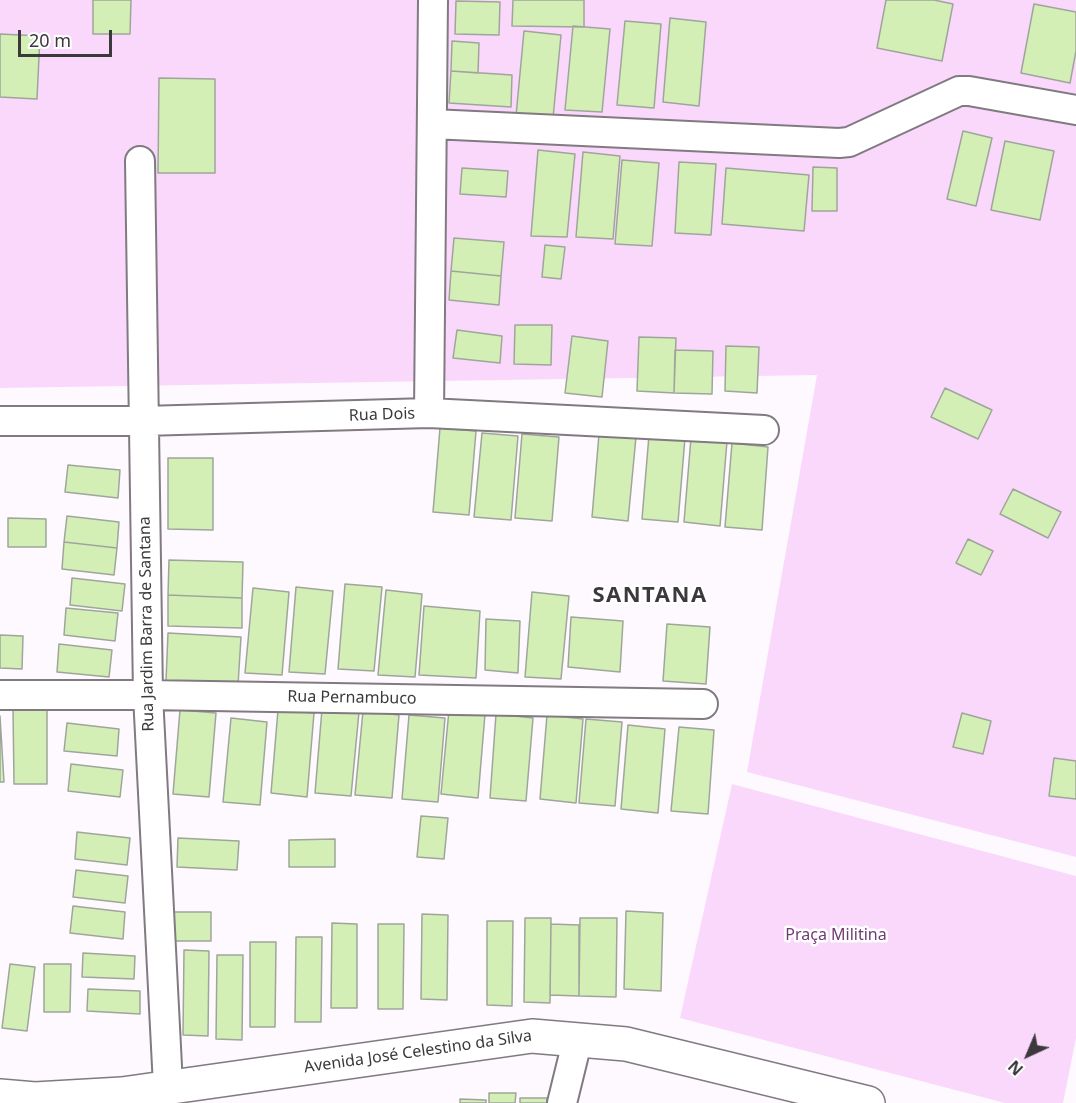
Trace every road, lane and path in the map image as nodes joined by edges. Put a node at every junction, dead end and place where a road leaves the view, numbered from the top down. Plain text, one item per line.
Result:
1 (433, 0) edge
2 (1076, 110) edge
3 (432, 124) junction
4 (140, 161) dead end
5 (429, 413) junction
6 (0, 421) edge
7 (143, 421) junction
8 (764, 430) dead end
9 (0, 695) edge
10 (148, 695) junction
11 (703, 704) dead end
12 (578, 1038) junction
13 (168, 1086) junction
14 (0, 1096) edge
15 (562, 1103) edge
16 (868, 1103) edge

1 - 3 street
2 - 3 street
3 - 5 street
4 - 7 street, Rua Jardim Barra de Santana
5 - 7 street, Rua Dois
5 - 8 street, Rua Dois
6 - 7 street, Rua Dois
7 - 10 street, Rua Jardim Barra de Santana
9 - 10 street, Rua Pernambuco
10 - 11 street, Rua Pernambuco
10 - 13 street, Rua Jardim Barra de Santana
12 - 13 street, Avenida José Celestino da Silva
12 - 15 street
12 - 16 street, Avenida José Celestino da Silva
13 - 14 street, Avenida José Celestino da Silva

